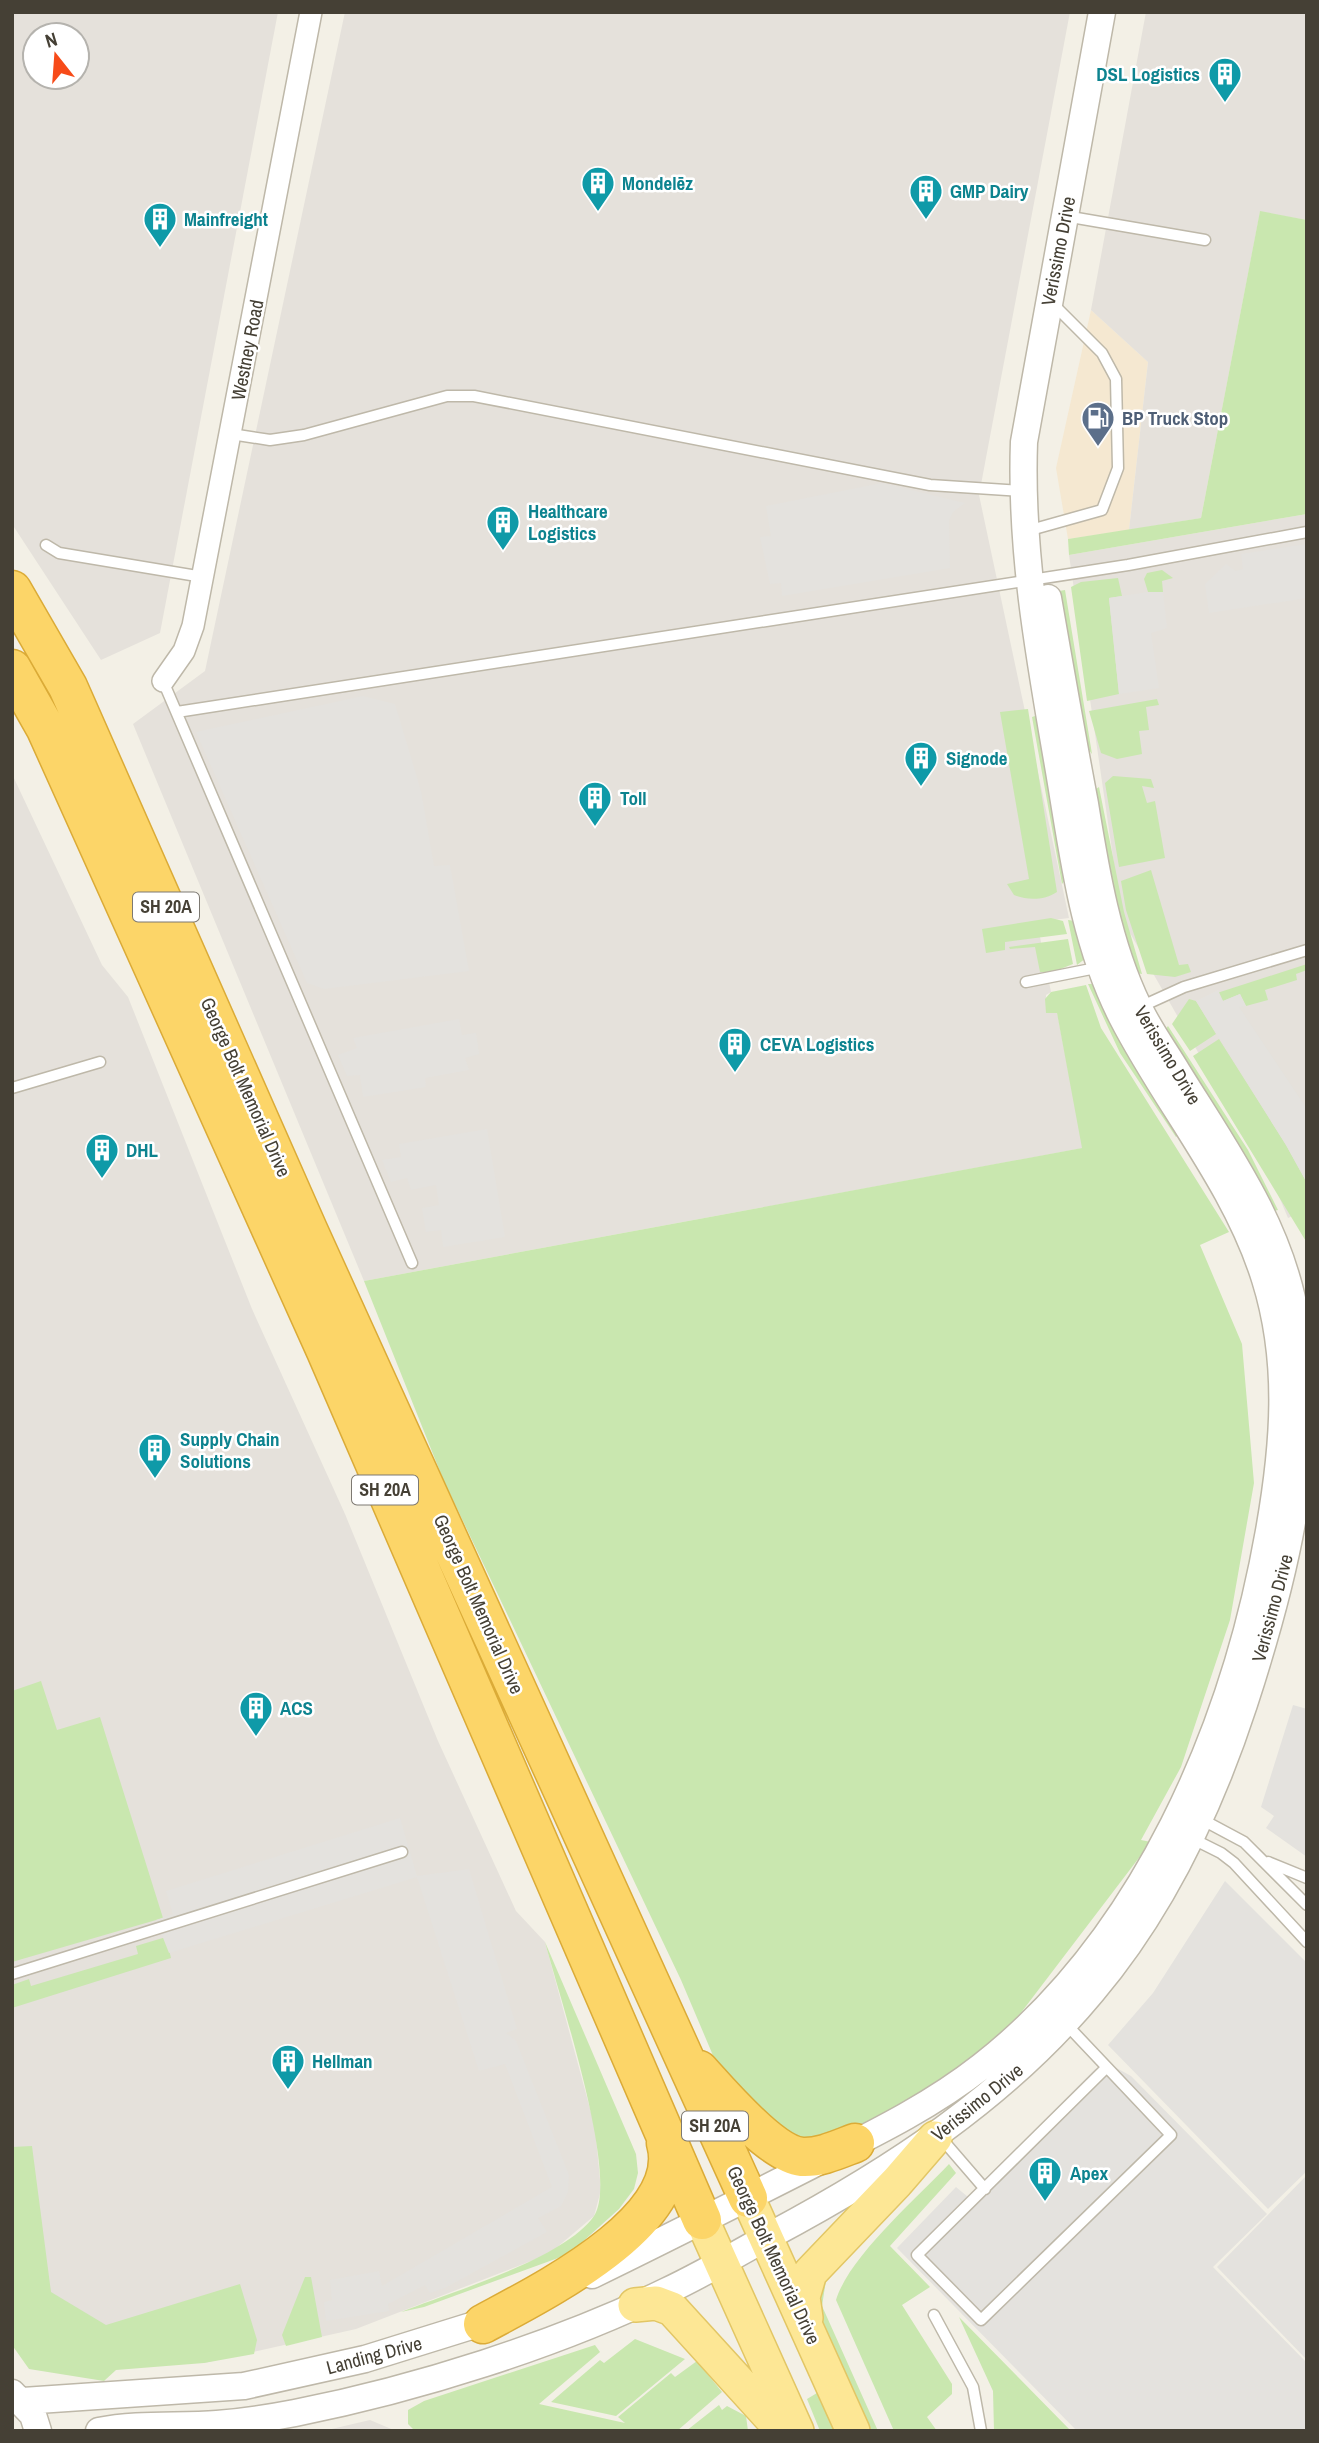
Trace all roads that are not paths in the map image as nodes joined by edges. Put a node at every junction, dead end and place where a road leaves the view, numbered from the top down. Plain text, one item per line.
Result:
1 (311, 12) edge
2 (1102, 12) edge
3 (1065, 216) junction
4 (1205, 240) dead end
5 (1049, 299) junction
6 (231, 434) junction
7 (1022, 491) junction
8 (1029, 530) junction
9 (1307, 532) edge
10 (46, 545) dead end
11 (203, 577) junction
12 (1036, 578) junction
13 (12, 590) edge
14 (12, 669) edge
15 (163, 681) joint
16 (177, 712) junction
17 (1307, 950) edge
18 (1101, 967) junction
19 (1026, 982) dead end
20 (1131, 1013) junction
21 (100, 1062) dead end
22 (12, 1088) edge
23 (412, 1263) dead end
24 (1185, 1823) junction
25 (402, 1852) dead end
26 (1260, 1857) junction
27 (1307, 1878) edge
28 (1307, 1905) edge
29 (1296, 1927) junction
30 (1307, 1935) edge
31 (1307, 1942) edge
32 (12, 1973) edge
33 (1065, 2023) junction
34 (683, 2053) junction
35 (1105, 2068) junction
36 (937, 2136) junction
37 (664, 2138) junction
38 (855, 2143) junction
39 (985, 2189) junction
40 (748, 2198) junction
41 (702, 2221) junction
42 (766, 2238) junction
43 (721, 2262) junction
44 (635, 2305) junction
45 (934, 2315) dead end
46 (483, 2324) junction
47 (807, 2327) junction
48 (18, 2397) edge
49 (163, 2428) edge
50 (38, 2431) edge
51 (99, 2431) edge
52 (783, 2431) edge
53 (797, 2431) edge
54 (853, 2431) edge
55 (981, 2431) edge

1 - 6 street, Westney Road
2 - 3 street, Verissimo Drive
3 - 4 lane
3 - 5 street, Verissimo Drive
5 - 7 street, Verissimo Drive
5 - 8 lane
6 - 7 lane
6 - 11 street, Westney Road
7 - 8 street, Verissimo Drive
8 - 12 street, Verissimo Drive
9 - 12 lane
10 - 11 lane
11 - 15 street, Westney Road
12 - 16 lane
12 - 18 street, Verissimo Drive
12 - 20 street, Verissimo Drive
13 - 34 highway, George Bolt Memorial Drive / SH 20A
14 - 37 highway, George Bolt Memorial Drive / SH 20A
15 - 16 lane
16 - 23 lane
17 - 20 lane
18 - 19 lane
18 - 20 street, Verissimo Drive
20 - 24 street, Verissimo Drive
21 - 22 lane
24 - 26 lane
24 - 29 lane
24 - 33 street, Verissimo Drive
24 - 38 street, Verissimo Drive
25 - 32 lane
26 - 27 lane
26 - 28 lane
29 - 30 lane
29 - 31 lane
33 - 35 lane
33 - 36 street, Verissimo Drive
34 - 38 highway
34 - 40 highway, George Bolt Memorial Drive / SH 20A
35 - 39 lane
35 - 39 lane
36 - 39 lane
36 - 42 street, Verissimo Drive
36 - 47 main road
37 - 41 highway, George Bolt Memorial Drive / SH 20A
37 - 46 highway
38 - 40 street, Verissimo Drive
40 - 41 street, Verissimo Drive
40 - 42 main road, George Bolt Memorial Drive
41 - 43 main road, George Bolt Memorial Drive
41 - 46 street, Landing Drive
42 - 43 street, Verissimo Drive
42 - 47 main road, George Bolt Memorial Drive
43 - 44 street, Landing Drive
43 - 53 main road, George Bolt Memorial Drive
44 - 49 street, Landing Drive
44 - 52 main road
45 - 55 lane
46 - 48 street, Landing Drive
47 - 54 main road, George Bolt Memorial Drive
48 - 50 street
49 - 51 street, Landing Drive

